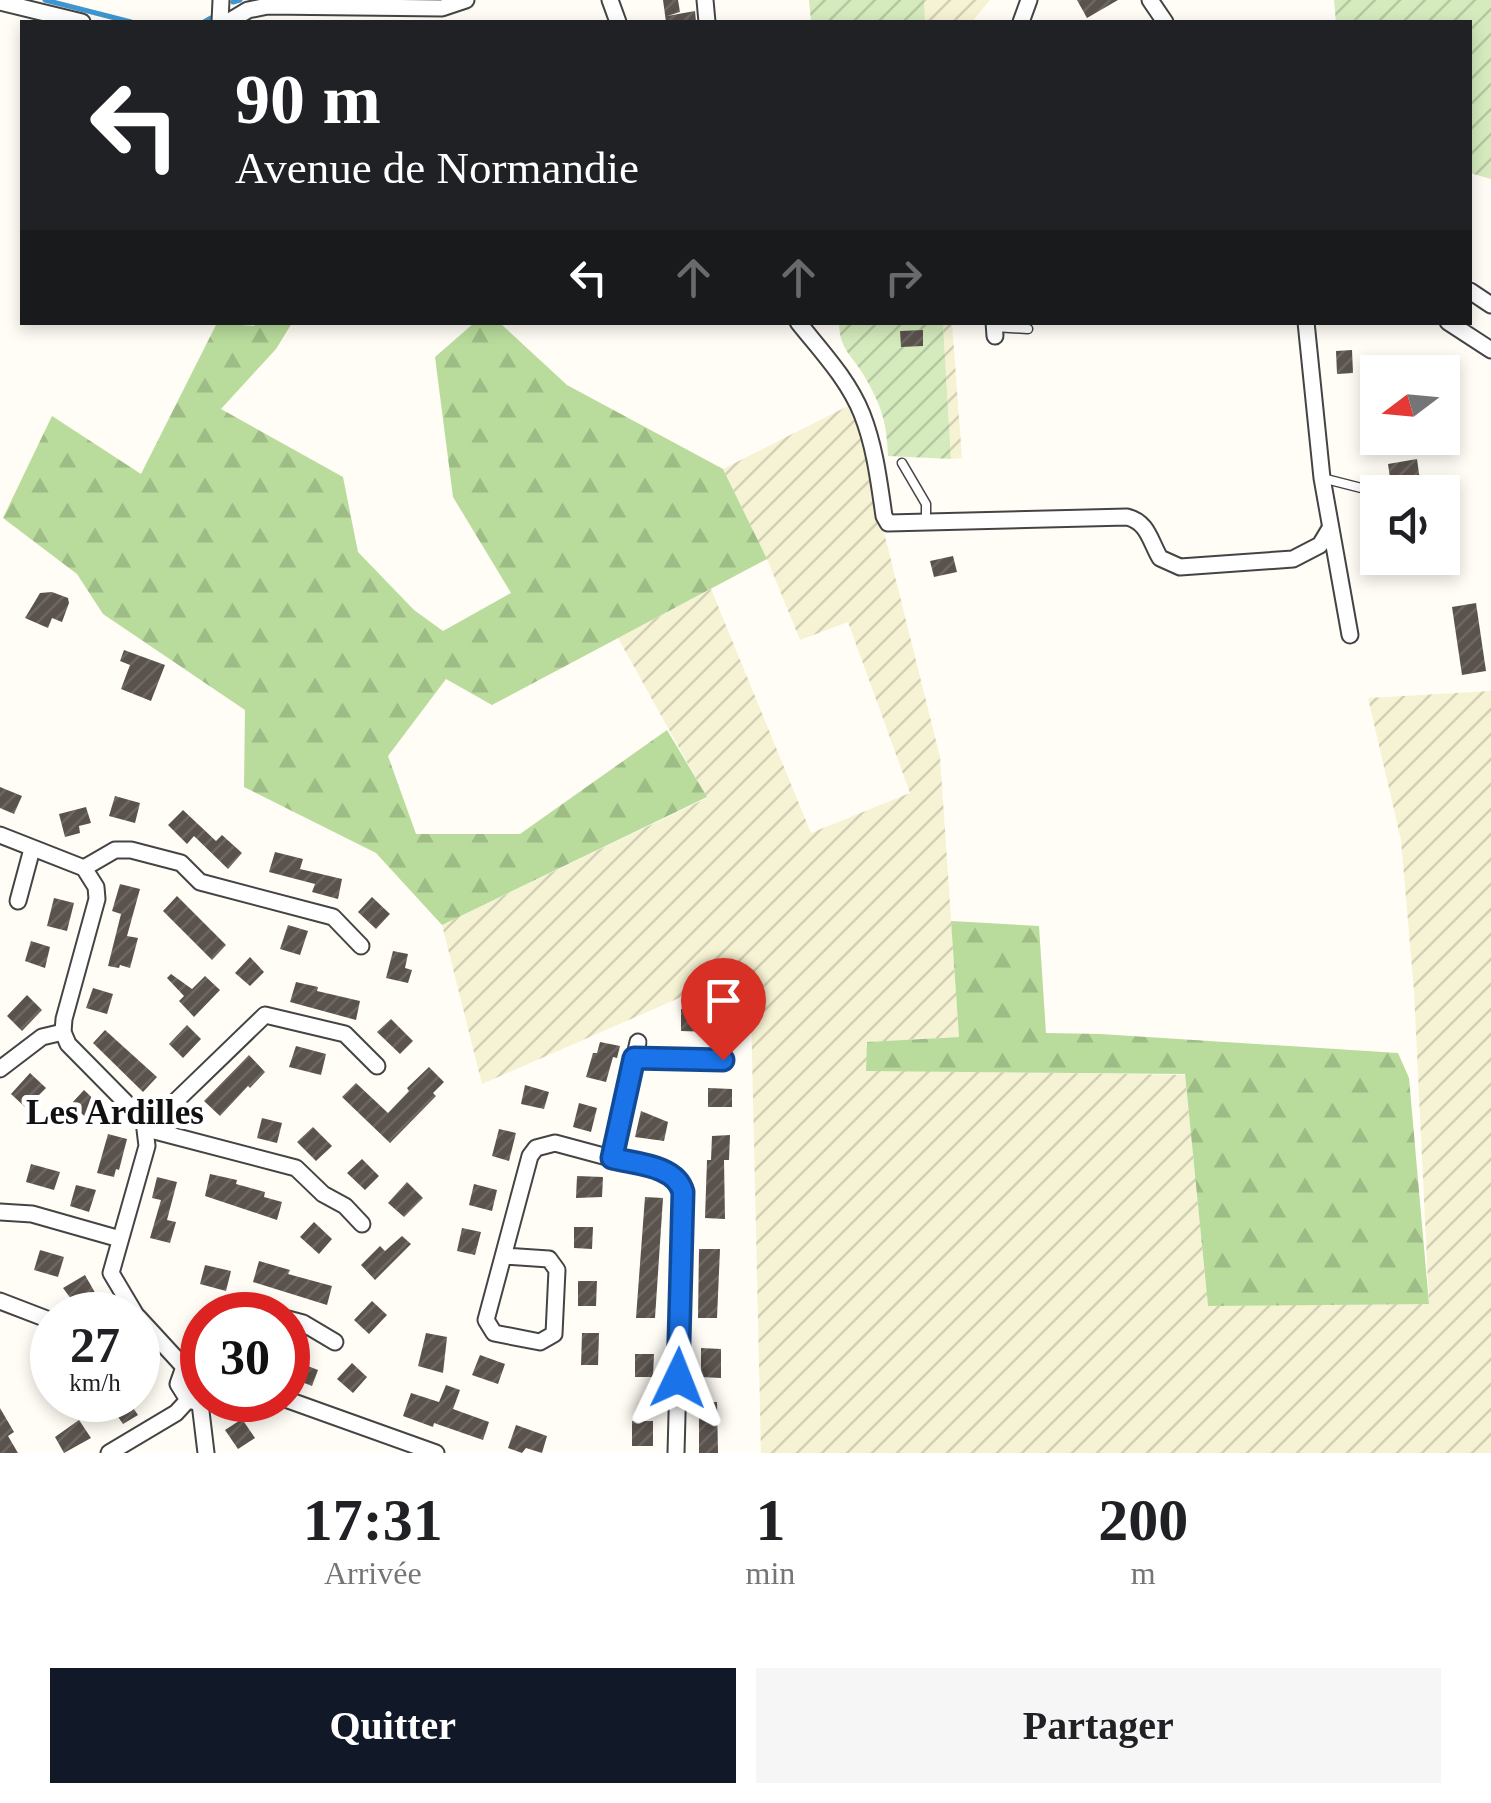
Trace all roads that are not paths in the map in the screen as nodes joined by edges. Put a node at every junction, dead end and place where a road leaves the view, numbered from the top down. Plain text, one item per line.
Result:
1 (466, 0) edge
2 (0, 2) edge
3 (74, 20) edge
4 (232, 20) edge
5 (800, 325) edge
6 (1306, 325) edge
7 (1453, 325) edge
8 (994, 329) edge
9 (1028, 329) dead end
10 (1491, 350) edge
11 (902, 462) dead end
12 (1322, 478) junction
13 (1360, 488) edge
14 (926, 524) junction
15 (1329, 530) junction
16 (1350, 635) dead end
17 (0, 835) edge
18 (32, 849) junction
19 (84, 868) junction
20 (18, 901) dead end
21 (361, 946) dead end
22 (63, 1032) junction
23 (636, 1050) joint
24 (723, 1060) dead end
25 (377, 1066) dead end
26 (0, 1069) edge
27 (148, 1129) junction
28 (612, 1158) junction
29 (0, 1212) edge
30 (362, 1224) dead end
31 (120, 1239) junction
32 (504, 1256) junction
33 (122, 1292) edge
34 (0, 1302) edge
35 (30, 1313) edge
36 (310, 1326) edge
37 (335, 1342) dead end
38 (160, 1344) edge
39 (180, 1363) edge
40 (310, 1408) edge
41 (180, 1411) edge
42 (202, 1422) edge
43 (109, 1453) edge
44 (206, 1453) edge
45 (436, 1453) edge
46 (676, 1453) edge

1 - 4 street
2 - 3 street
5 - 14 street
6 - 12 street
7 - 10 street
8 - 9 lane
11 - 14 lane
12 - 13 lane
12 - 15 street
14 - 15 street
15 - 16 street
17 - 18 street
18 - 19 street
18 - 20 street
19 - 21 street
19 - 22 street
22 - 26 street
22 - 27 street
23 - 24 lane
23 - 28 street
25 - 27 street
27 - 30 street
27 - 31 street
28 - 32 street
28 - 46 street
29 - 31 street
31 - 33 street
32 - 32 street
34 - 35 street
36 - 37 street
38 - 39 street
40 - 45 street
41 - 43 street
42 - 44 street

